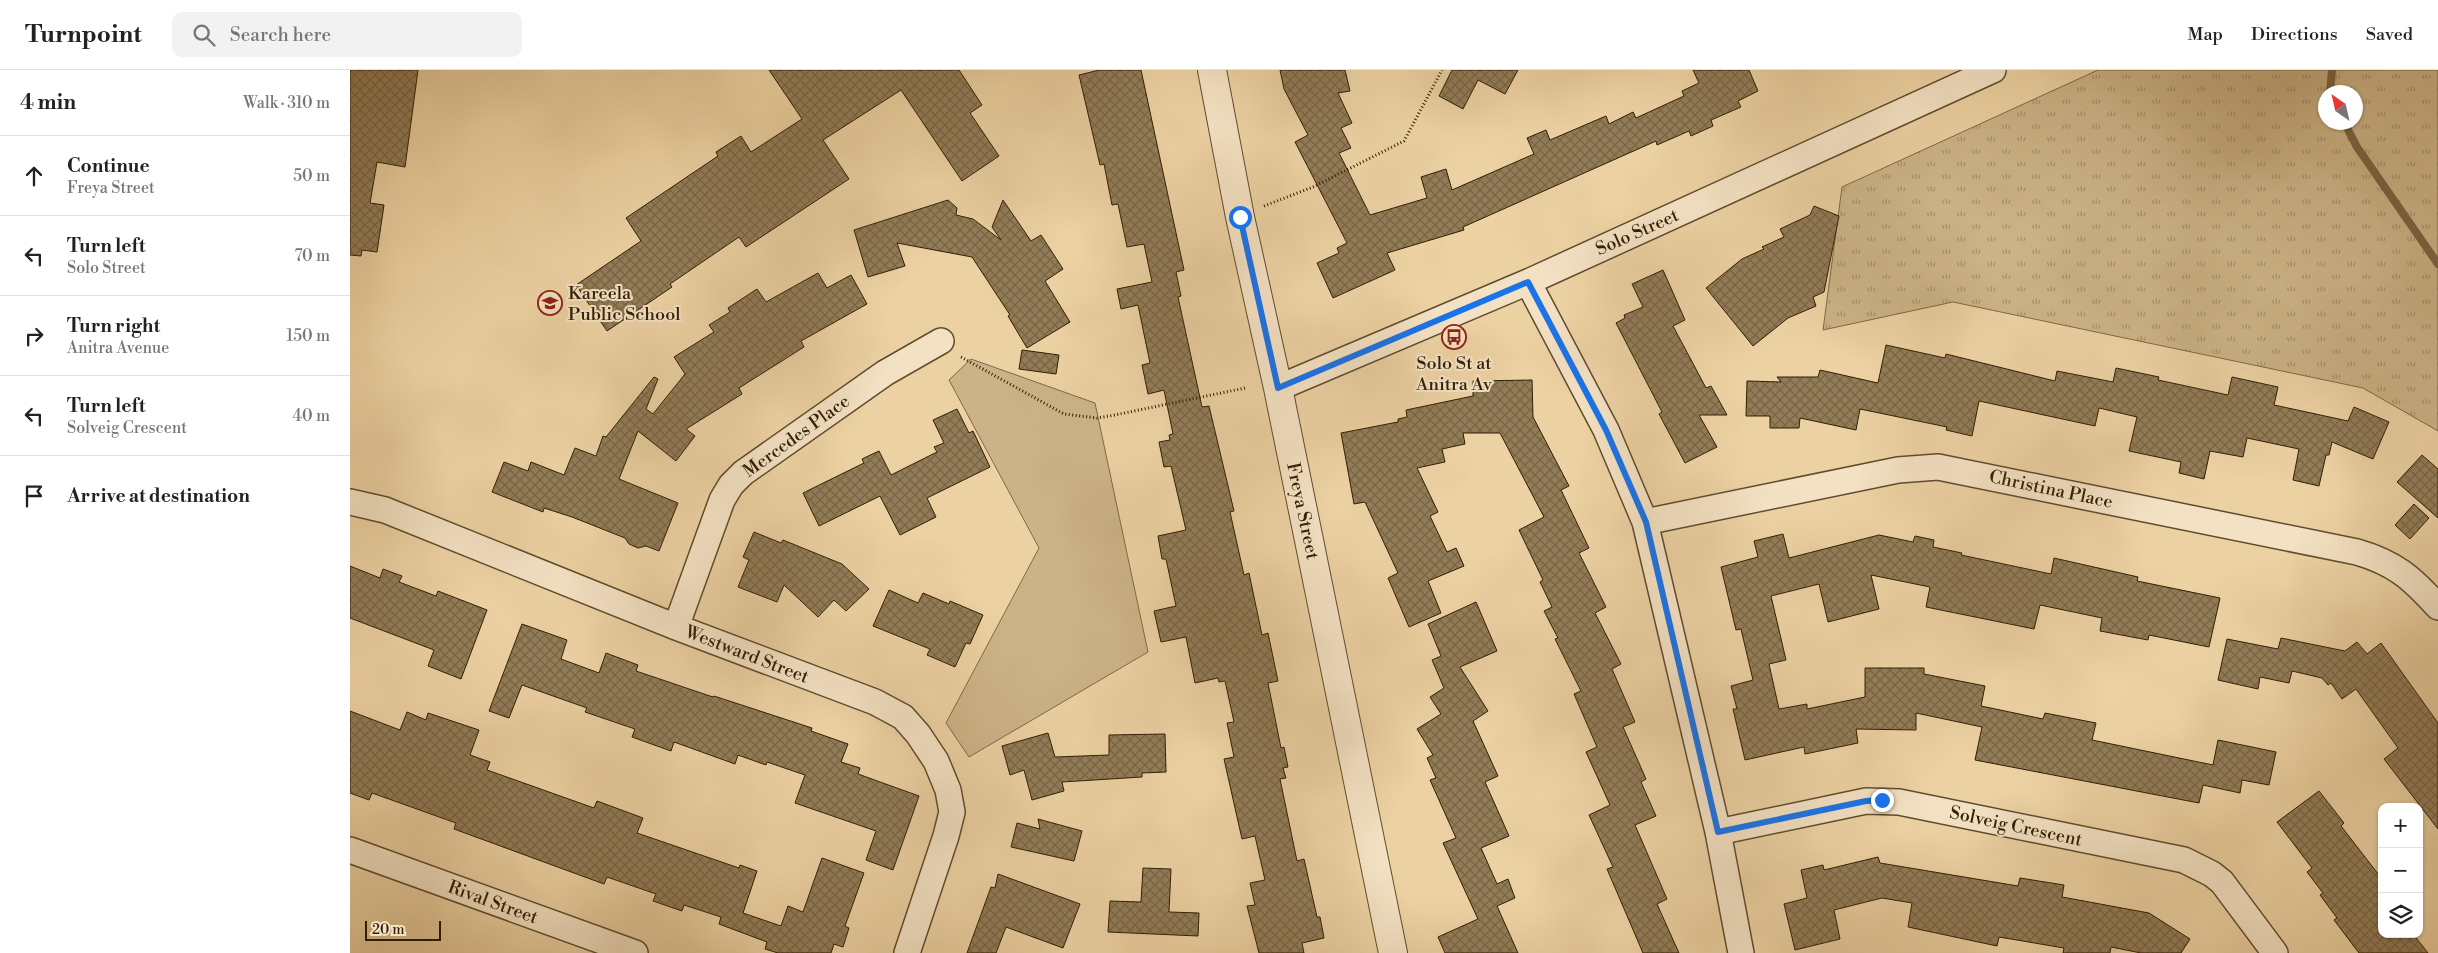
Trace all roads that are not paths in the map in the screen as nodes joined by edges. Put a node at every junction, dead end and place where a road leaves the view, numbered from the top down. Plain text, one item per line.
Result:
1 (1212, 70) edge
2 (1993, 70) edge
3 (1528, 282) junction
4 (941, 341) road end
5 (1278, 388) junction
6 (350, 502) edge
7 (1646, 522) junction
8 (2438, 607) edge
9 (676, 627) junction
10 (1718, 832) junction
11 (350, 850) edge
12 (635, 953) edge
13 (907, 953) edge
14 (1393, 953) edge
15 (1741, 953) edge
16 (2275, 953) edge

1 - 5 street, Freya Street
2 - 3 street, Solo Street
3 - 5 street, Solo Street
3 - 7 street
4 - 9 street, Mercedes Place
5 - 14 street, Freya Street
6 - 9 street, Westward Street
7 - 8 street, Christina Place
7 - 10 street
9 - 13 street, Westward Street
10 - 15 street
10 - 16 street, Solveig Crescent
11 - 12 street, Rival Street

